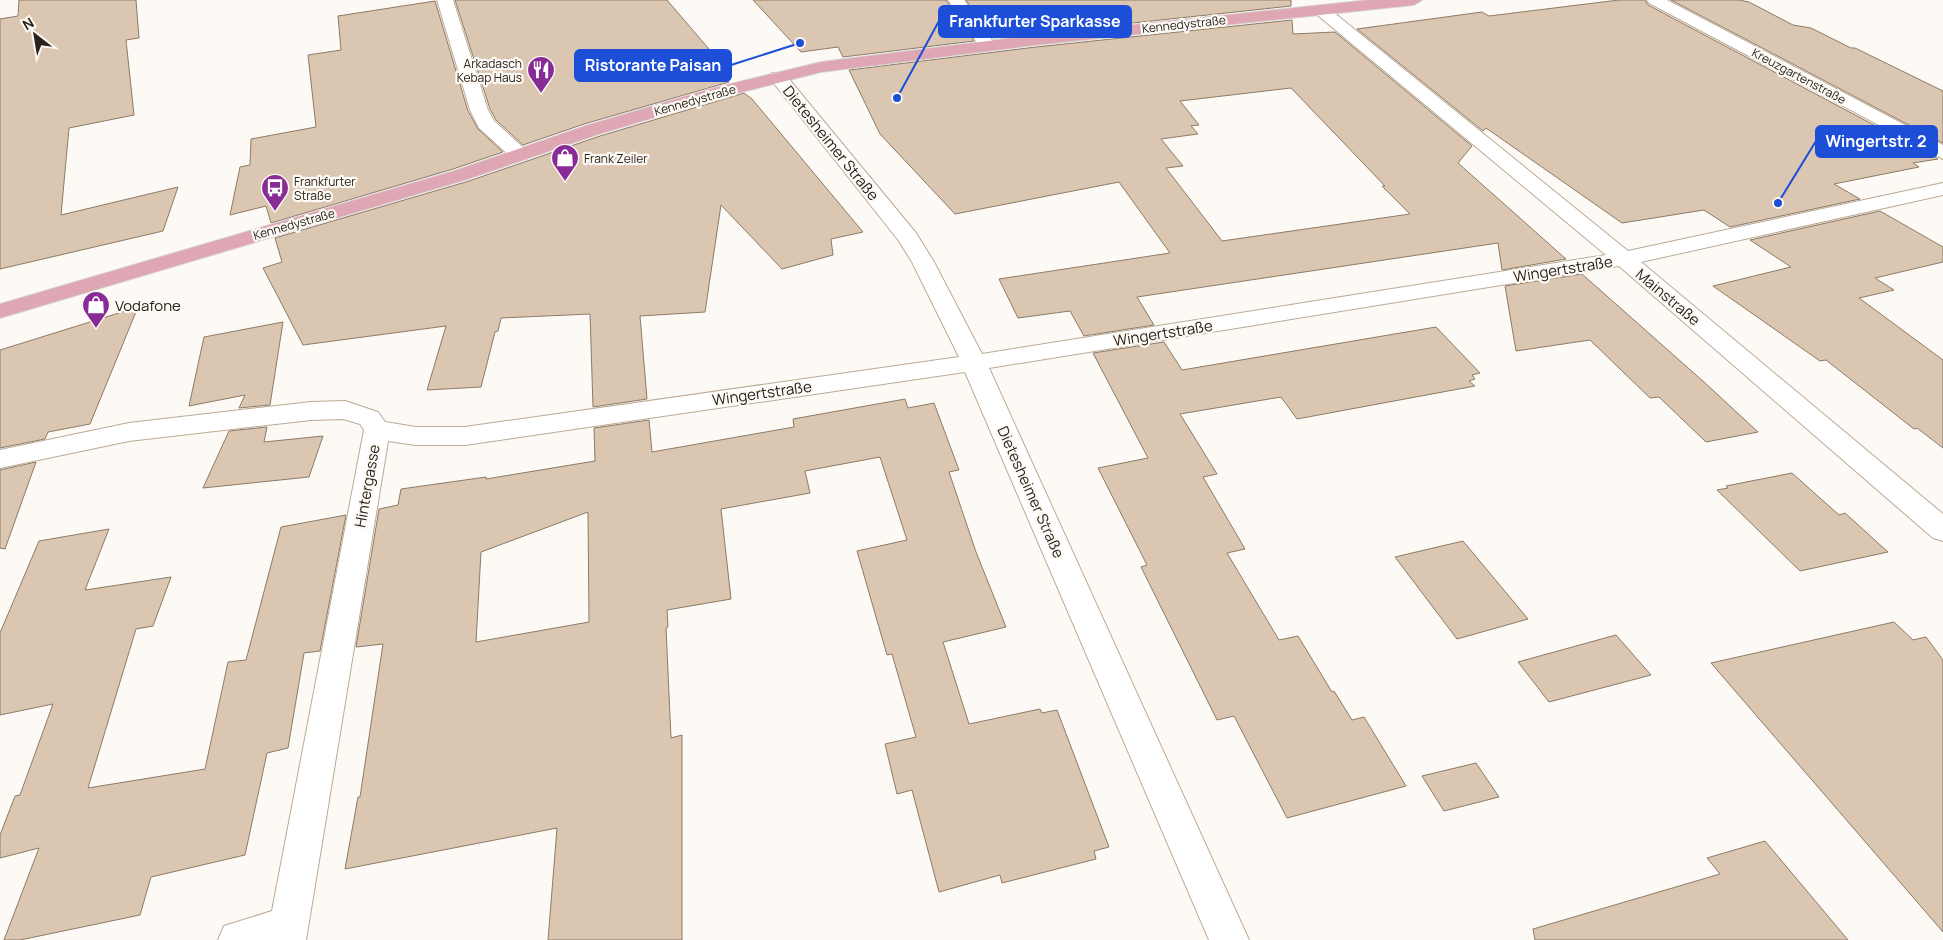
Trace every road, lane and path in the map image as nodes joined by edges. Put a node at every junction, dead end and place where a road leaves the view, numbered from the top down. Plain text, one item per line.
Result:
1 (445, 0) edge
2 (956, 0) edge
3 (1414, 0) edge
4 (1655, 0) edge
5 (1321, 10) junction
6 (988, 46) junction
7 (778, 77) junction
8 (1943, 153) edge
9 (520, 155) junction
10 (1943, 190) edge
11 (1624, 259) junction
12 (0, 311) edge
13 (974, 363) junction
14 (377, 430) junction
15 (0, 459) edge
16 (1943, 530) edge
17 (288, 932) edge
18 (238, 940) edge
19 (1229, 940) edge

1 - 9 street
2 - 6 street
3 - 5 main road, Kennedystraße
4 - 8 street, Kreuzgartenstraße
5 - 6 main road, Kennedystraße
5 - 11 street, Mainstraße
6 - 7 main road, Kennedystraße
7 - 9 main road, Kennedystraße
7 - 13 street, Dietesheimer Straße
9 - 12 main road, Kennedystraße
10 - 11 street, Wingertstraße
11 - 13 street, Wingertstraße
11 - 16 street, Mainstraße
13 - 14 street, Wingertstraße
13 - 19 street, Dietesheimer Straße
14 - 15 street, Hintergasse
14 - 17 street, Hintergasse
17 - 18 street, Hintergasse

